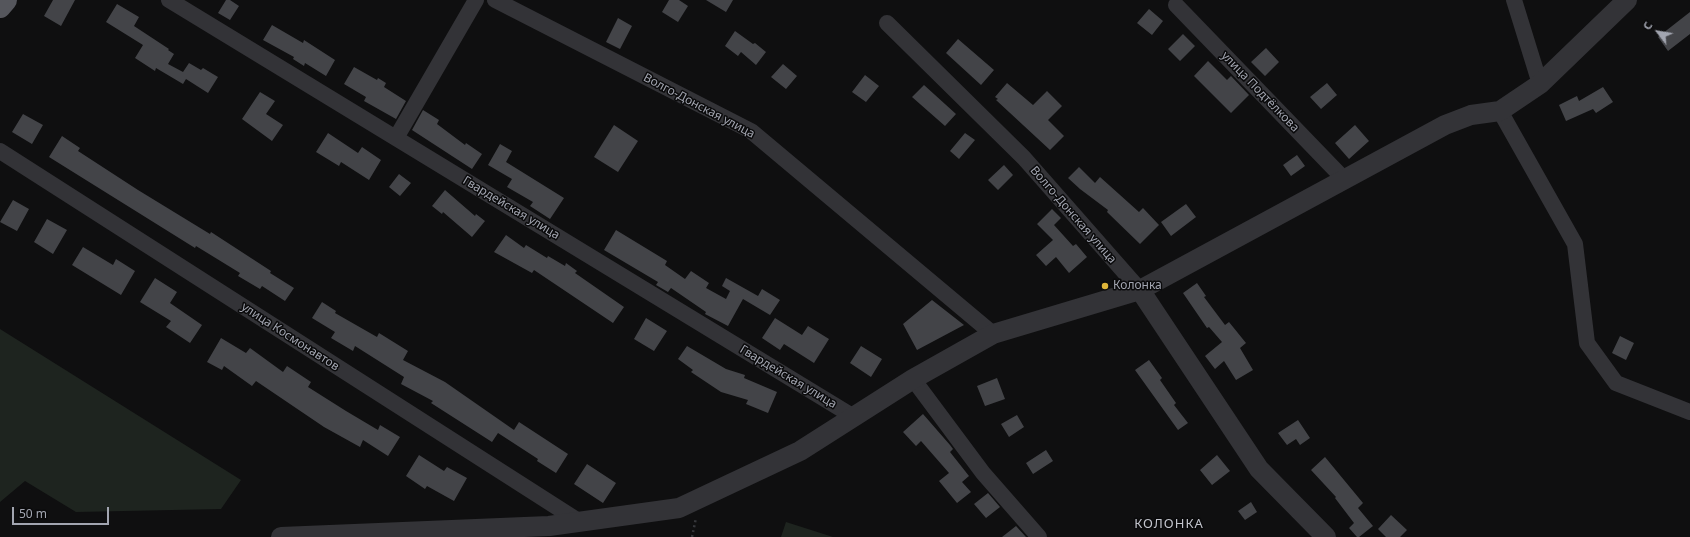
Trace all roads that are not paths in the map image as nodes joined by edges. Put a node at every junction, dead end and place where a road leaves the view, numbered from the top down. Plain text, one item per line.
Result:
1 (6, 0) edge
2 (169, 0) edge
3 (476, 0) edge
4 (495, 0) edge
5 (1514, 0) edge
6 (1626, 0) edge
7 (1176, 5) dead end
8 (0, 6) edge
9 (887, 23) dead end
10 (1540, 84) junction
11 (1500, 111) junction
12 (396, 138) junction
13 (0, 151) edge
14 (1344, 179) junction
15 (1140, 290) junction
16 (993, 334) junction
17 (913, 380) junction
18 (1690, 412) edge
19 (854, 417) junction
20 (580, 522) junction
21 (282, 537) edge
22 (1038, 537) edge
23 (1326, 537) edge

1 - 8 highway
2 - 12 street, Гвардейская улица
3 - 12 street
4 - 16 street, Волго-Донская улица
5 - 10 street
6 - 10 street
7 - 14 street, улица Подтёлкова
9 - 15 street, Волго-Донская улица
10 - 11 street
11 - 14 street
11 - 18 street
12 - 19 street, Гвардейская улица
13 - 20 street, улица Космонавтов
14 - 15 street
15 - 16 street
15 - 23 street, Волго-Донская улица
16 - 17 street
17 - 19 street
17 - 22 street
19 - 20 street
20 - 21 street

